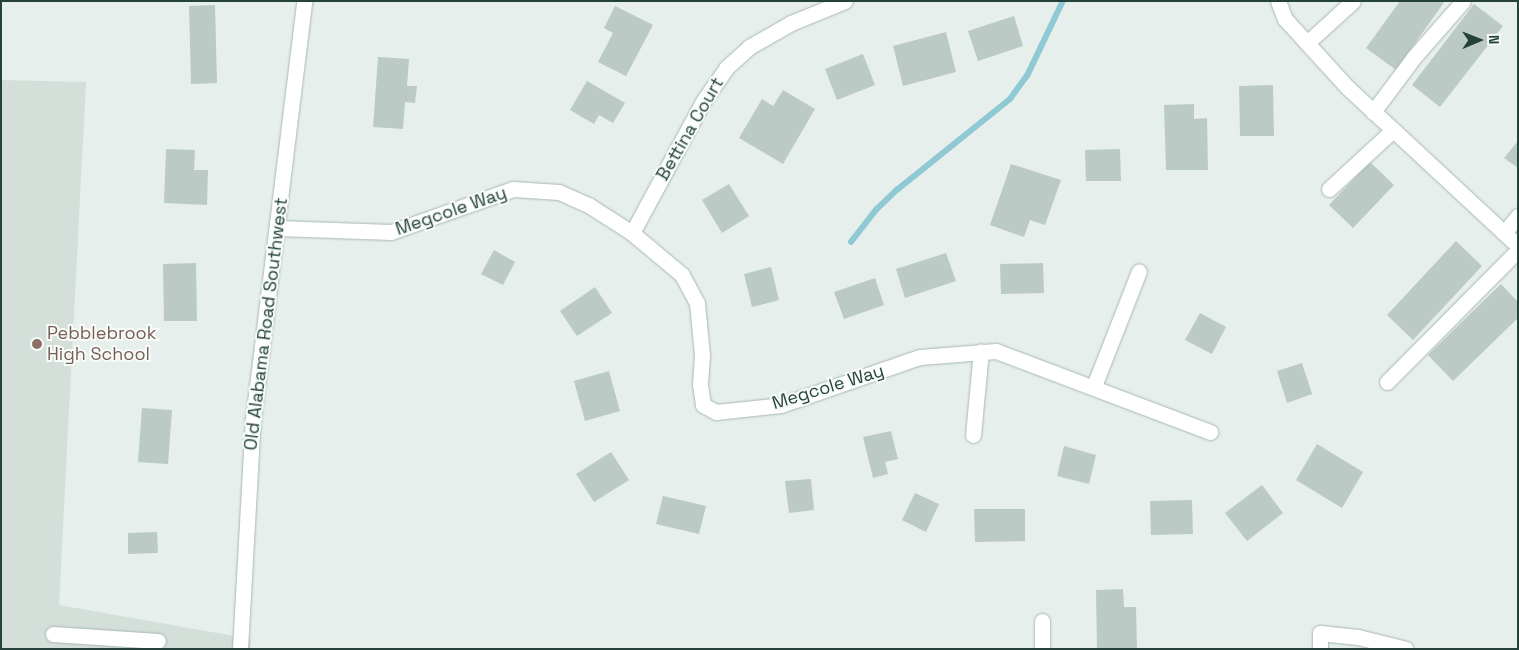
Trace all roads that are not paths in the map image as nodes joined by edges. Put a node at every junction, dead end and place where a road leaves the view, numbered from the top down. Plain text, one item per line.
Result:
1 (304, 1) edge
2 (845, 1) edge
3 (1278, 1) edge
4 (1354, 1) edge
5 (1463, 1) edge
6 (1307, 43) junction
7 (1373, 112) junction
8 (1393, 130) junction
9 (1328, 189) dead end
10 (1518, 216) edge
11 (277, 228) junction
12 (632, 233) junction
13 (1504, 233) junction
14 (1518, 246) edge
15 (1518, 250) edge
16 (1139, 271) dead end
17 (981, 351) junction
18 (1387, 382) dead end
19 (1094, 386) junction
20 (1210, 432) dead end
21 (973, 435) dead end
22 (1042, 621) dead end
23 (53, 634) dead end
24 (158, 641) dead end
25 (240, 649) edge
26 (1042, 649) edge
27 (1320, 649) edge
28 (1406, 649) edge

1 - 11 street, Old Alabama Road Southwest
2 - 12 street, Bettina Court
3 - 6 street
4 - 6 street
5 - 7 street
6 - 7 street
7 - 8 street
8 - 9 street
8 - 13 street
10 - 13 street
11 - 12 street, Megcole Way
11 - 25 street, Old Alabama Road Southwest
12 - 17 street, Megcole Way
13 - 14 street
15 - 18 street
16 - 19 street
17 - 19 street, Megcole Way
17 - 21 street
19 - 20 street, Megcole Way
22 - 26 street
23 - 24 street
27 - 28 street

